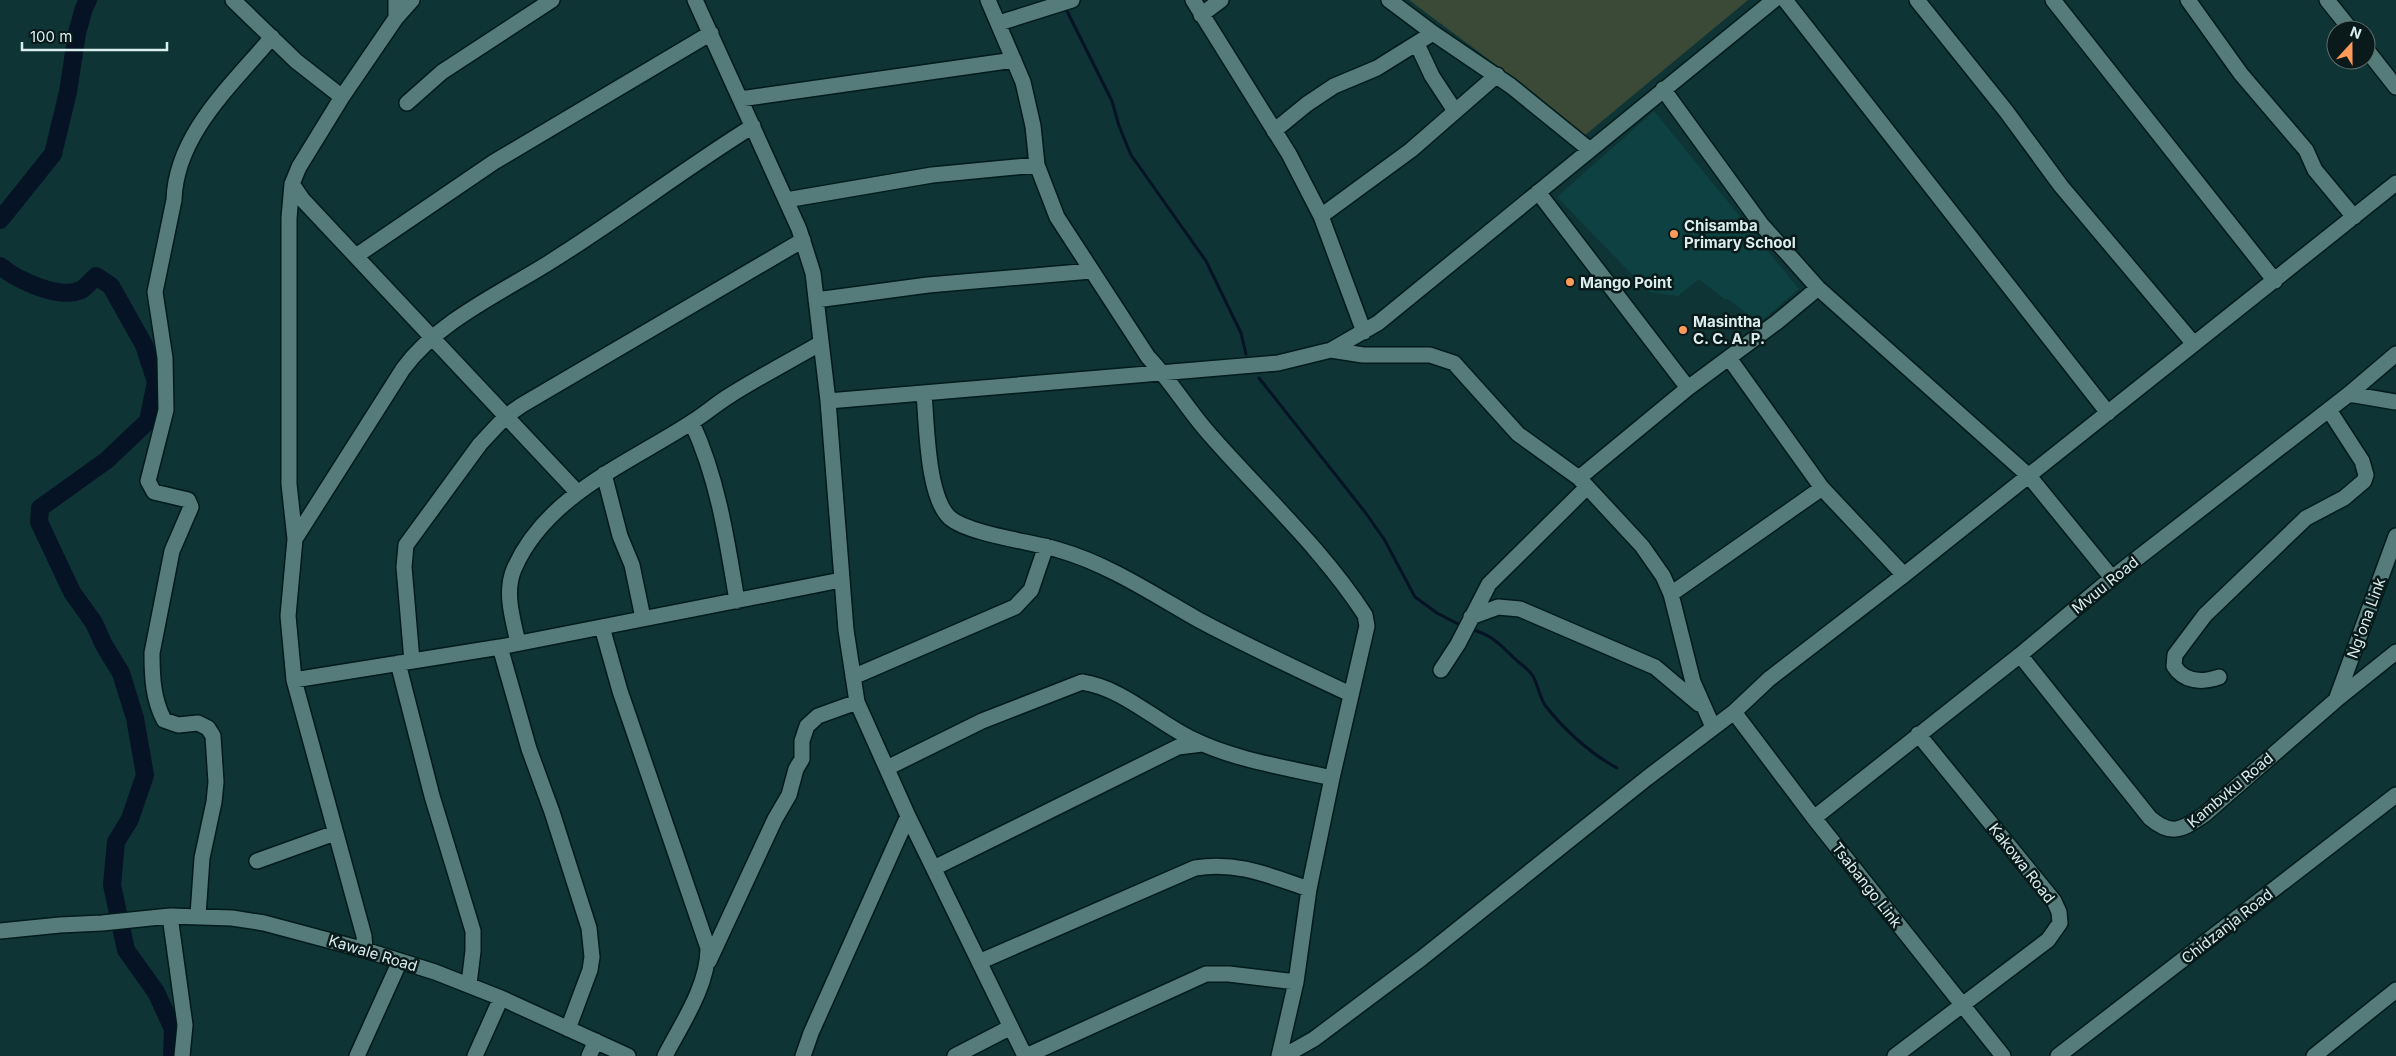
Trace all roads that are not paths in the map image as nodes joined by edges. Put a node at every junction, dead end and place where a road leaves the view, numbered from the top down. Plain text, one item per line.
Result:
1 (234, 0) edge
2 (396, 0) edge
3 (412, 0) edge
4 (552, 0) edge
5 (699, 0) edge
6 (988, 0) edge
7 (1072, 0) edge
8 (1193, 0) edge
9 (1221, 0) edge
10 (1389, 0) edge
11 (1774, 0) edge
12 (1785, 0) edge
13 (1917, 0) edge
14 (2053, 0) edge
15 (2188, 0) edge
16 (2327, 0) edge
17 (1201, 14) junction
18 (396, 18) junction
19 (2343, 20) edge
20 (999, 23) junction
21 (711, 33) junction
22 (1433, 33) junction
23 (272, 37) junction
24 (1417, 44) junction
25 (1014, 60) junction
26 (2376, 62) edge
27 (1497, 75) junction
28 (2396, 87) edge
29 (1663, 89) junction
30 (342, 97) junction
31 (740, 99) junction
32 (407, 103) dead end
33 (1456, 111) junction
34 (753, 126) junction
35 (1274, 131) junction
36 (1590, 150) junction
37 (1037, 165) junction
38 (292, 184) junction
39 (2395, 187) edge
40 (1538, 192) junction
41 (786, 200) junction
42 (1321, 216) junction
43 (2354, 217) junction
44 (803, 240) junction
45 (356, 256) junction
46 (1092, 271) junction
47 (2275, 280) junction
48 (1818, 288) junction
49 (816, 300) junction
50 (1364, 332) junction
51 (433, 338) junction
52 (821, 343) junction
53 (2194, 344) junction
54 (1331, 350) junction
55 (2396, 354) edge
56 (1729, 358) junction
57 (1164, 374) junction
58 (1688, 388) junction
59 (924, 394) junction
60 (2349, 394) junction
61 (828, 402) junction
62 (2396, 402) edge
63 (2329, 410) junction
64 (2108, 413) junction
65 (506, 416) junction
66 (692, 423) junction
67 (604, 474) junction
68 (2028, 476) junction
69 (1583, 482) junction
70 (1822, 488) junction
71 (578, 493) junction
72 (2396, 536) edge
73 (295, 539) junction
74 (1046, 546) junction
75 (1904, 575) junction
76 (2112, 578) junction
77 (841, 580) junction
78 (1671, 594) junction
79 (736, 601) junction
80 (1471, 617) junction
81 (643, 618) junction
82 (602, 627) junction
83 (518, 644) junction
84 (500, 647) junction
85 (2396, 652) edge
86 (2020, 655) junction
87 (405, 662) junction
88 (1441, 670) dead end
89 (853, 677) junction
90 (2219, 677) dead end
91 (294, 680) junction
92 (1350, 694) junction
93 (2336, 700) junction
94 (857, 702) junction
95 (1707, 712) junction
96 (1734, 712) junction
97 (1713, 727) junction
98 (1918, 734) junction
99 (1204, 744) junction
100 (887, 768) junction
101 (1332, 778) junction
102 (2396, 795) edge
103 (908, 816) junction
104 (1814, 818) junction
105 (335, 833) junction
106 (257, 861) dead end
107 (934, 868) junction
108 (1309, 889) junction
109 (198, 915) junction
110 (170, 916) junction
111 (0, 931) edge
112 (365, 950) junction
113 (400, 960) junction
114 (708, 962) junction
115 (979, 962) junction
116 (1296, 982) junction
117 (469, 984) junction
118 (2396, 990) edge
119 (501, 998) junction
120 (1962, 1006) junction
121 (1011, 1027) junction
122 (568, 1029) junction
123 (596, 1041) junction
124 (182, 1056) edge
125 (357, 1056) edge
126 (475, 1056) edge
127 (590, 1056) edge
128 (628, 1056) edge
129 (665, 1056) edge
130 (803, 1056) edge
131 (955, 1056) edge
132 (1026, 1056) edge
133 (1279, 1056) edge
134 (1284, 1056) edge
135 (1895, 1056) edge
136 (2003, 1056) edge
137 (2058, 1056) edge
138 (2314, 1056) edge

1 - 23 street
2 - 18 street
3 - 18 street
4 - 32 street
5 - 21 street
6 - 20 street
7 - 20 street
8 - 17 street
9 - 17 street
10 - 22 street
11 - 29 street
12 - 64 street
13 - 53 street
14 - 47 street
15 - 43 street
16 - 19 street
17 - 35 street
18 - 30 street
20 - 25 street
21 - 31 street
21 - 45 street
22 - 24 street
22 - 27 street
23 - 30 street
23 - 109 street
24 - 33 street
24 - 35 street
25 - 31 street
25 - 37 street
26 - 28 street
27 - 33 street
27 - 36 street
29 - 36 street
29 - 48 street
30 - 38 street
31 - 34 street
33 - 42 street
34 - 41 street
34 - 51 street
35 - 42 street
36 - 40 street
37 - 41 street
37 - 46 street
38 - 45 street
38 - 73 street
39 - 43 street
40 - 50 street
40 - 58 street
41 - 44 street
42 - 50 street
43 - 47 street
44 - 49 street
44 - 65 street
45 - 51 street
46 - 49 street
46 - 57 street
47 - 53 street
48 - 56 street
48 - 68 street
49 - 52 street
50 - 54 street
51 - 65 street
51 - 73 street
52 - 61 street
52 - 66 street
53 - 64 street
54 - 57 street
54 - 69 street
55 - 60 street, Mvuu Road
56 - 58 street
56 - 70 street
57 - 59 street
57 - 92 street
58 - 69 street
59 - 61 street
59 - 74 street
60 - 62 street
60 - 63 street, Mvuu Road
61 - 77 street
63 - 76 street, Mvuu Road
63 - 90 street
64 - 68 street
65 - 71 street
65 - 87 street
66 - 67 street
66 - 79 street
67 - 71 street
67 - 81 street
68 - 75 street
68 - 76 street
69 - 78 street
69 - 80 street
70 - 75 street
70 - 78 street
71 - 83 street
72 - 93 street, Ng'ona Link
73 - 91 street
74 - 89 street
74 - 92 street
75 - 96 street
76 - 86 street, Mvuu Road
77 - 79 street
77 - 89 street
78 - 95 street
79 - 81 street
80 - 88 street
80 - 95 street
81 - 82 street
82 - 83 street
82 - 114 street
83 - 84 street
84 - 87 street
84 - 122 street
85 - 93 street, Kambvku Road
86 - 93 street, Kambvku Road
86 - 98 street, Mvuu Road
87 - 91 street
87 - 117 street
89 - 94 street
91 - 105 street
92 - 101 street
94 - 100 street
94 - 114 street
95 - 97 street
96 - 97 street
96 - 104 street, Tsabango Link
97 - 134 street
98 - 104 street, Mvuu Road
98 - 120 street, Kakowa Road
99 - 100 street
99 - 101 street
99 - 107 street
100 - 103 street
101 - 108 street
102 - 137 street, Chidzanja Road
103 - 107 street
103 - 130 street
104 - 120 street, Tsabango Link
105 - 106 street
105 - 112 street
107 - 115 street
108 - 115 street
108 - 116 street
109 - 110 street, Kawale Road
109 - 112 street, Kawale Road
110 - 111 street, Kawale Road
110 - 124 street
112 - 113 street, Kawale Road
113 - 117 street, Kawale Road
113 - 125 street
114 - 129 street
115 - 121 street
116 - 132 street
116 - 133 street
117 - 119 street, Kawale Road
118 - 138 street
119 - 122 street, Kawale Road
119 - 126 street
120 - 135 street, Kakowa Road
120 - 136 street, Tsabango Link
121 - 131 street
121 - 132 street
122 - 123 street, Kawale Road
123 - 127 street
123 - 128 street, Kawale Road

